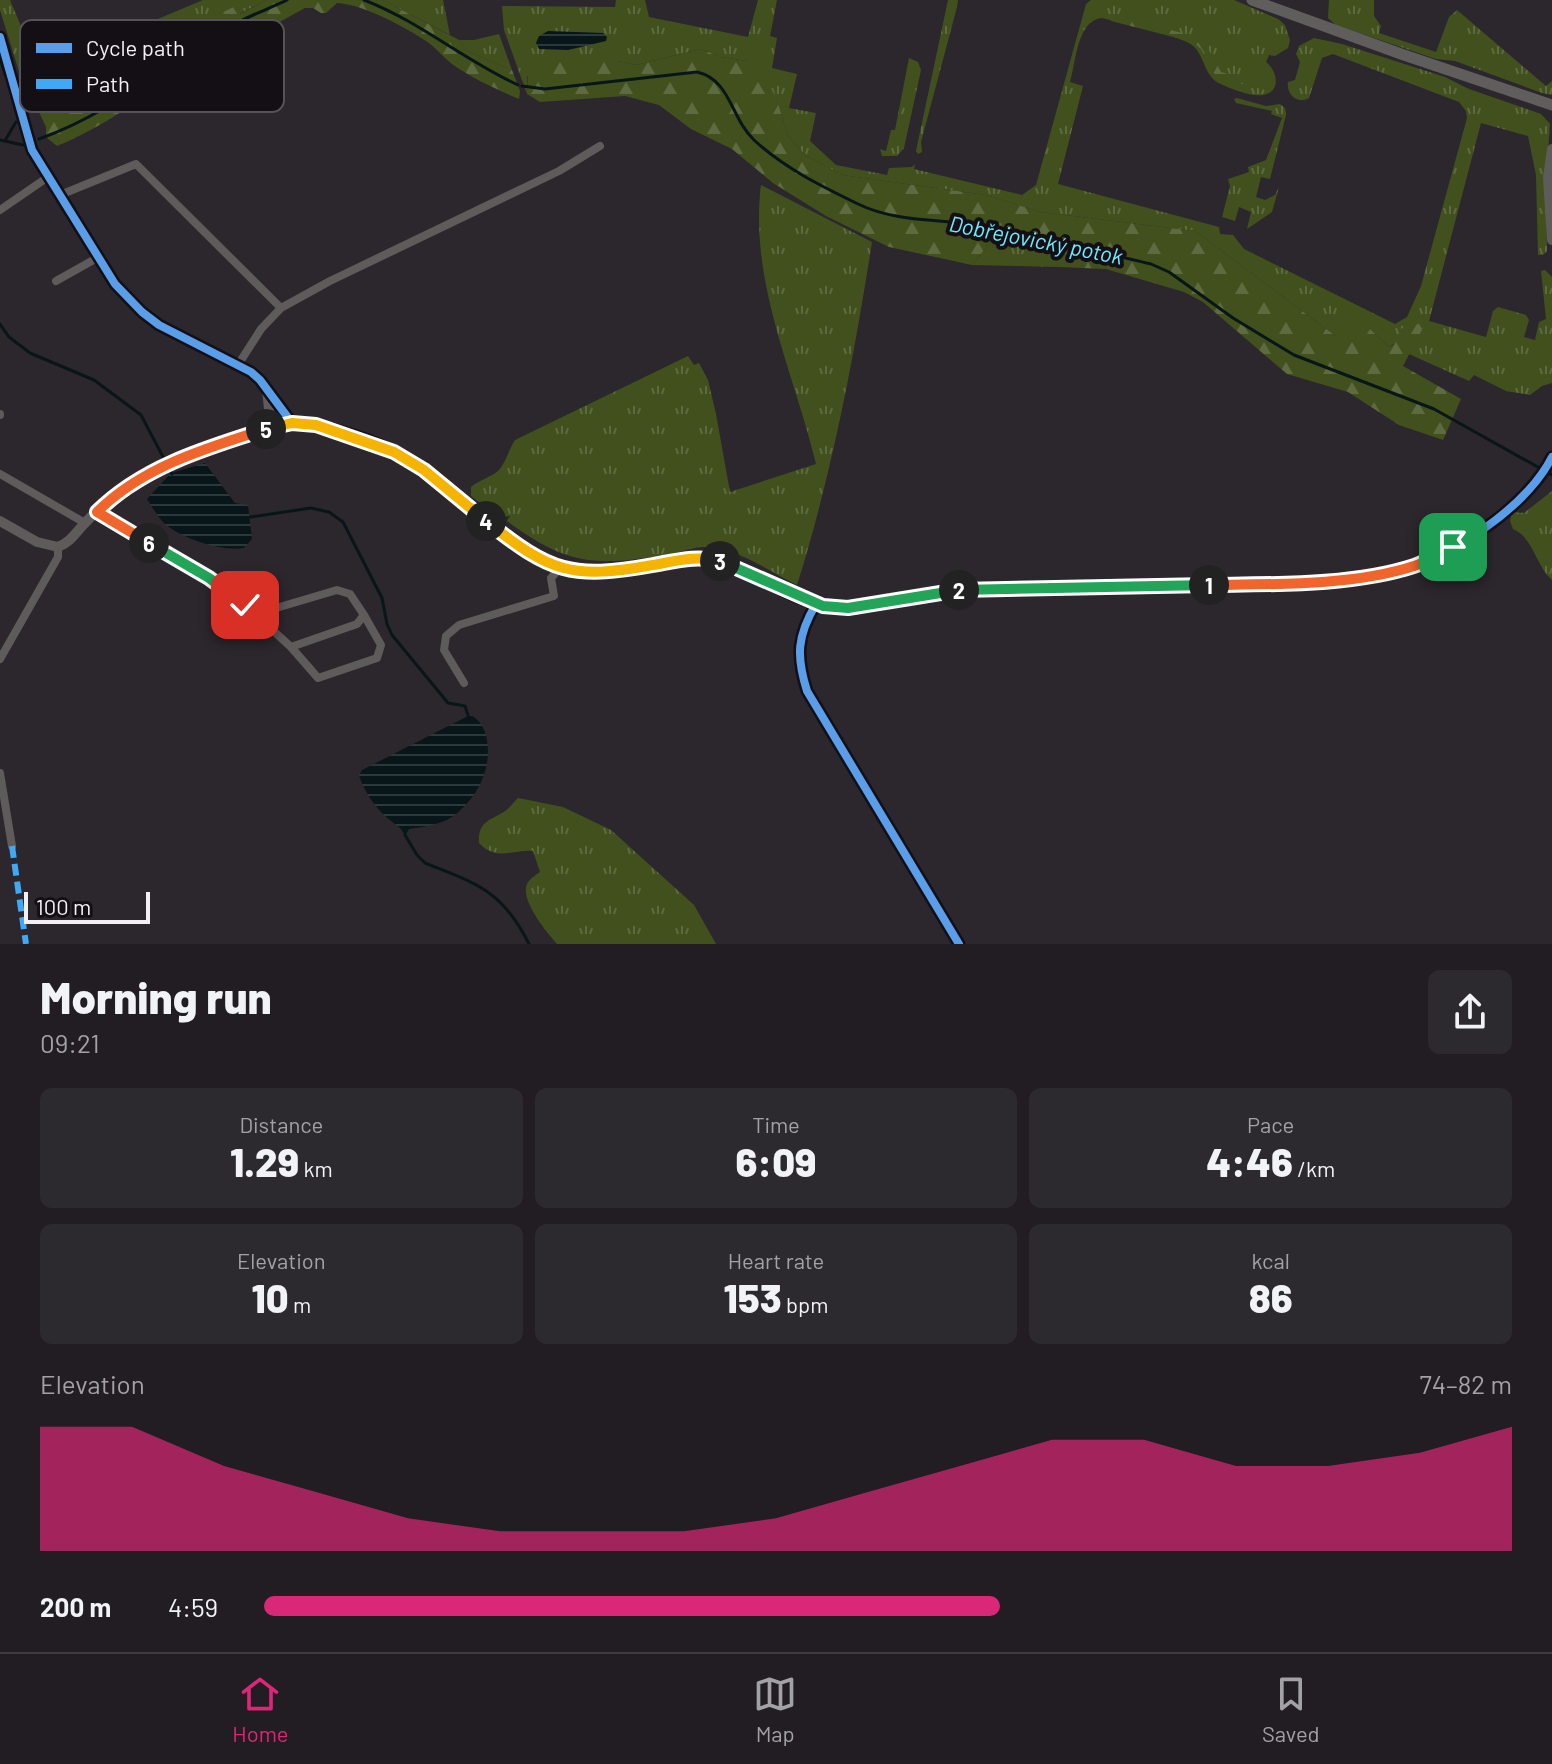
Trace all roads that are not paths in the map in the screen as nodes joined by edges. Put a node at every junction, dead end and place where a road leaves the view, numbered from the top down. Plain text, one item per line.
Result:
1 (1252, 0) edge
2 (0, 37) edge
3 (1552, 105) edge
4 (20, 109) edge
5 (21, 112) edge
6 (600, 146) dead end
7 (1552, 149) edge
8 (48, 177) junction
9 (60, 195) junction
10 (0, 210) edge
11 (1552, 217) edge
12 (1551, 228) edge
13 (1552, 240) edge
14 (97, 258) junction
15 (56, 281) dead end
16 (281, 308) junction
17 (238, 365) junction
18 (267, 390) junction
19 (292, 423) junction
20 (271, 428) junction
21 (1552, 457) edge
22 (0, 474) edge
23 (97, 512) junction
24 (0, 521) edge
25 (85, 523) junction
26 (58, 547) junction
27 (560, 568) junction
28 (816, 604) junction
29 (256, 614) junction
30 (364, 615) junction
31 (291, 647) junction
32 (0, 659) edge
33 (464, 683) dead end
34 (0, 773) edge
35 (12, 846) dead end
36 (959, 944) edge

1 - 3 main road
2 - 4 street
5 - 8 street
6 - 16 street
7 - 12 street
8 - 9 street
8 - 10 street
9 - 14 street
9 - 16 street
11 - 12 street
12 - 13 street
14 - 15 street
14 - 17 street
16 - 17 street
17 - 18 street
18 - 19 street
18 - 20 street
19 - 20 street
19 - 27 street
20 - 23 street
21 - 28 street
22 - 25 street
23 - 25 street
23 - 29 street
24 - 26 street
25 - 26 street
26 - 32 street
27 - 28 street
27 - 33 street
28 - 36 street
29 - 30 street
29 - 31 street
30 - 31 street
30 - 31 street
34 - 35 street

